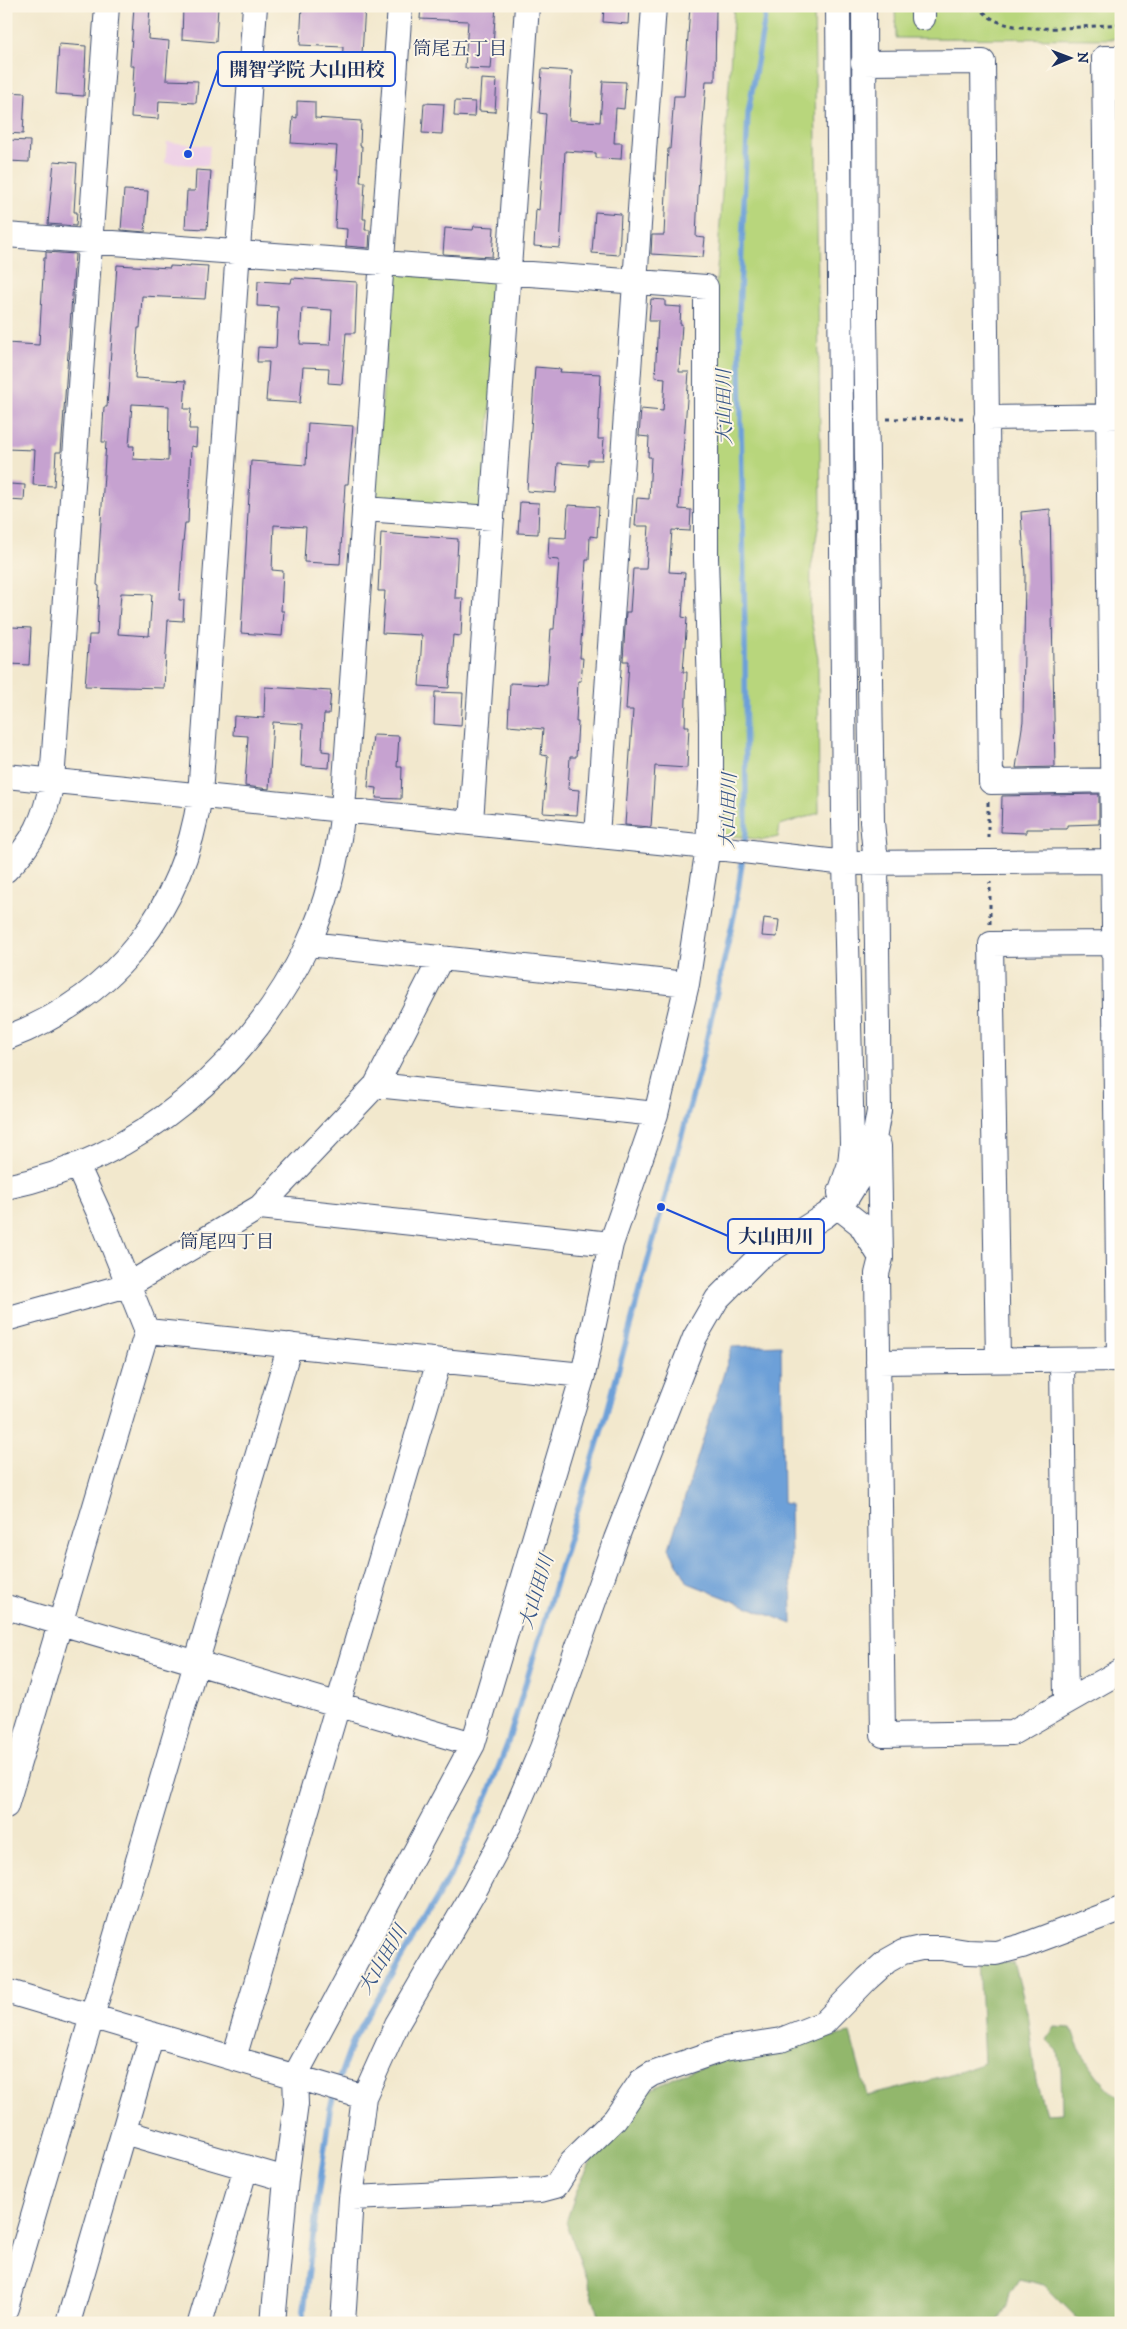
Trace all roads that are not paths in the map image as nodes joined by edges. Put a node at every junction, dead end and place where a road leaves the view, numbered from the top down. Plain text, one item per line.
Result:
1 (107, 6) edge
2 (255, 6) edge
3 (400, 6) edge
4 (527, 6) edge
5 (654, 6) edge
6 (838, 6) edge
7 (864, 6) edge
8 (1121, 58) edge
9 (863, 64) junction
10 (6, 235) edge
11 (90, 241) junction
12 (238, 252) junction
13 (382, 264) junction
14 (508, 273) junction
15 (636, 283) junction
16 (1115, 416) edge
17 (986, 418) junction
18 (364, 509) junction
19 (492, 518) junction
20 (6, 776) edge
21 (1117, 780) edge
22 (52, 781) junction
23 (200, 795) junction
24 (344, 810) junction
25 (471, 822) junction
26 (597, 836) junction
27 (708, 847) junction
28 (1116, 861) edge
29 (876, 863) junction
30 (846, 864) junction
31 (6, 870) edge
32 (1117, 943) edge
33 (308, 944) junction
34 (441, 958) junction
35 (686, 984) junction
36 (6, 1038) edge
37 (376, 1085) junction
38 (879, 1111) junction
39 (656, 1114) junction
40 (77, 1165) junction
41 (6, 1187) edge
42 (260, 1207) junction
43 (831, 1210) junction
44 (611, 1244) junction
45 (880, 1258) junction
46 (128, 1285) junction
47 (8, 1326) edge
48 (147, 1331) junction
49 (290, 1345) junction
50 (1120, 1359) edge
51 (998, 1360) junction
52 (1062, 1360) junction
53 (439, 1361) junction
54 (878, 1362) junction
55 (583, 1375) junction
56 (6, 1607) edge
57 (60, 1624) junction
58 (197, 1663) junction
59 (1121, 1671) edge
60 (1066, 1702) junction
61 (338, 1704) junction
62 (473, 1744) junction
63 (6, 1806) edge
64 (1121, 1909) edge
65 (6, 1991) edge
66 (92, 2017) junction
67 (152, 2034) junction
68 (234, 2058) junction
69 (302, 2078) junction
70 (364, 2097) junction
71 (124, 2132) junction
72 (246, 2168) junction
73 (286, 2179) junction
74 (351, 2198) junction
75 (6, 2308) edge
76 (68, 2323) edge
77 (200, 2323) edge
78 (273, 2323) edge
79 (343, 2323) edge

1 - 11 street
2 - 12 street
3 - 13 street
4 - 14 street
5 - 15 street
6 - 30 street
7 - 9 street
8 - 16 street
9 - 17 street
9 - 29 street
10 - 11 street
11 - 12 street
11 - 22 street
12 - 13 street
12 - 23 street
13 - 14 street
13 - 18 street
14 - 15 street
14 - 19 street
15 - 26 street
15 - 27 street
16 - 17 street
16 - 21 street
17 - 21 street
18 - 19 street
18 - 24 street
19 - 25 street
20 - 22 street
21 - 28 street
22 - 23 street
22 - 31 street
23 - 24 street
23 - 36 street
24 - 25 street
24 - 33 street
25 - 26 street
26 - 27 street
27 - 30 street
27 - 35 street
28 - 29 street
28 - 32 street
29 - 30 street
29 - 38 street
30 - 43 street
32 - 50 street
32 - 51 street
33 - 34 street
33 - 40 street
34 - 35 street
34 - 37 street
35 - 39 street
37 - 39 street
37 - 42 street
38 - 43 street
38 - 45 street
39 - 44 street
40 - 41 street
40 - 46 street
42 - 44 street
42 - 46 street
43 - 45 street
43 - 70 street
44 - 55 street
45 - 54 street
46 - 47 street
46 - 48 street
48 - 49 street
48 - 57 street
49 - 53 street
49 - 58 street
50 - 52 street
51 - 52 street
51 - 54 street
52 - 60 street
53 - 55 street
53 - 61 street
54 - 60 street
55 - 62 street
56 - 57 street
57 - 58 street
57 - 63 street
58 - 61 street
58 - 66 street
59 - 60 street
61 - 62 street
61 - 68 street
62 - 69 street
64 - 74 street
65 - 66 street
66 - 67 street
66 - 75 street
67 - 68 street
67 - 71 street
68 - 69 street
69 - 70 street
69 - 73 street
70 - 74 street
71 - 72 street
71 - 76 street
72 - 73 street
72 - 77 street
73 - 78 street
74 - 79 street

